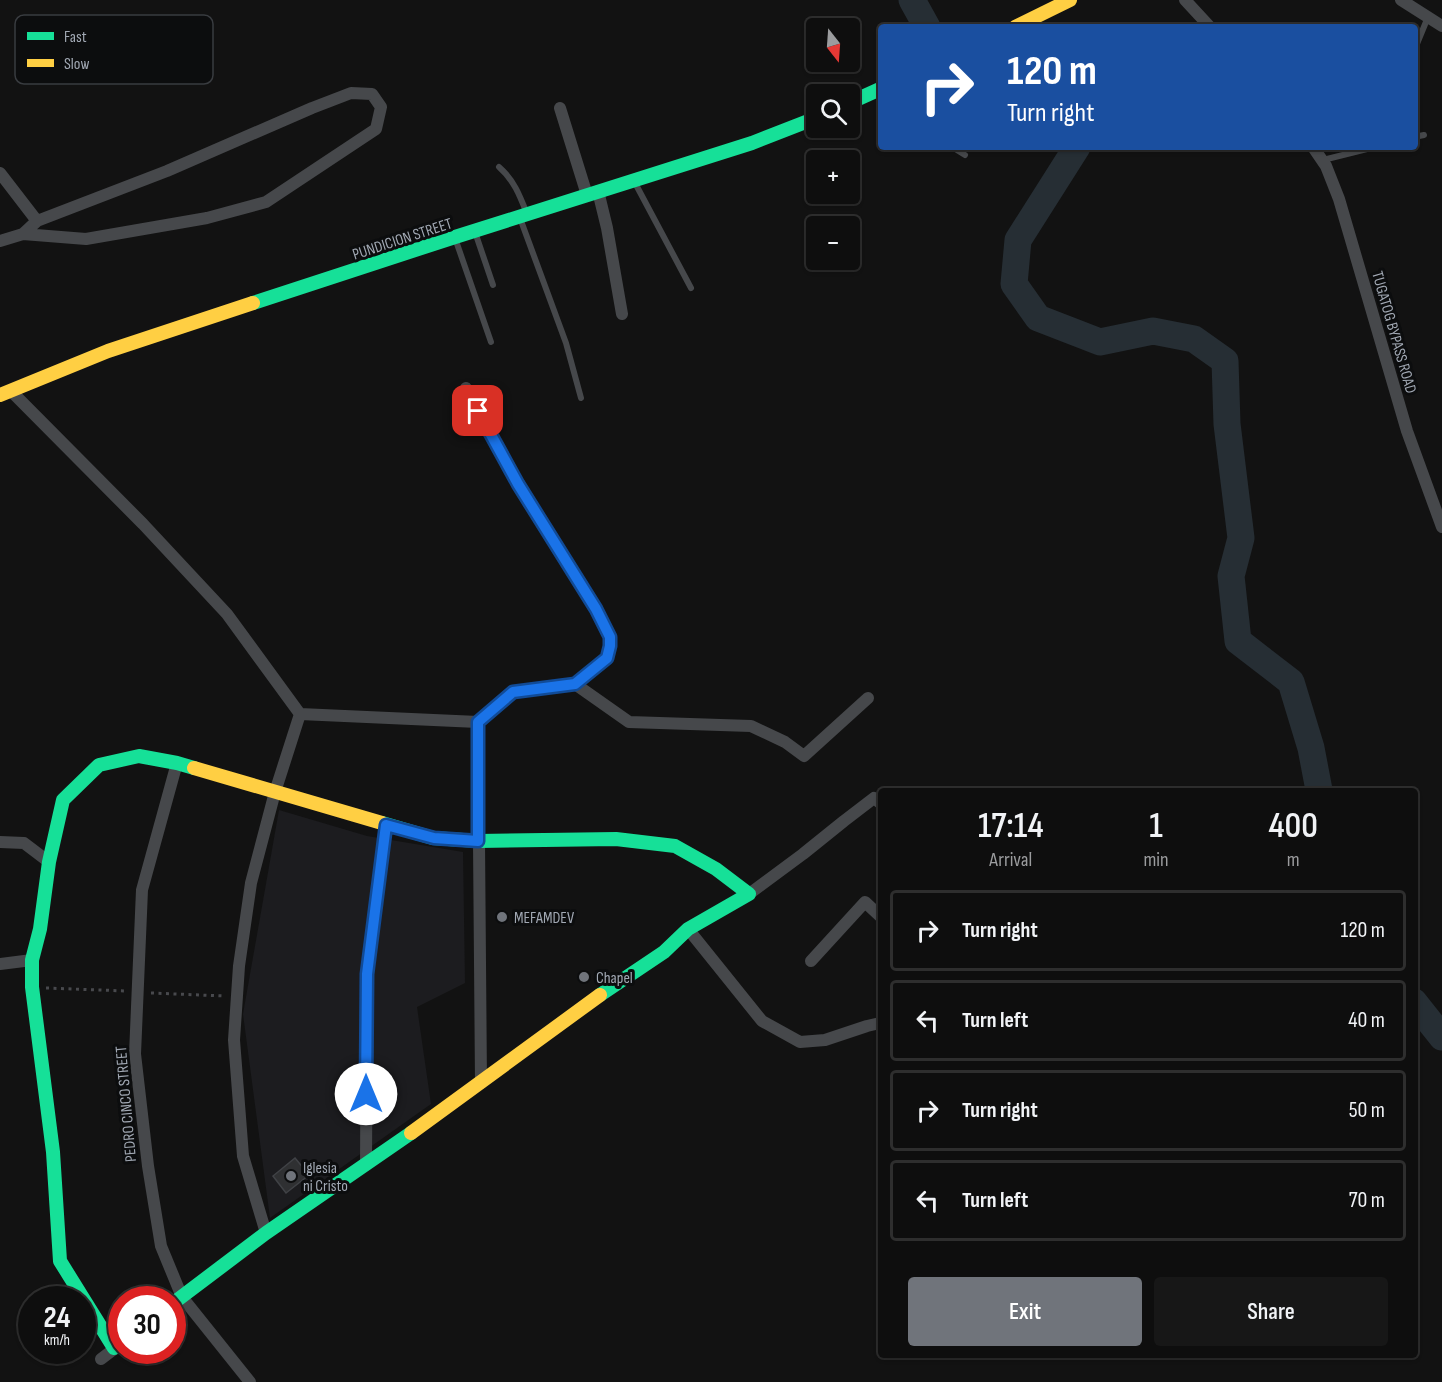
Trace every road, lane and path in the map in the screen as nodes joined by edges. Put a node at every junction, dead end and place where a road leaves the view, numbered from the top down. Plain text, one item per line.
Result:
1 (1070, 0) edge
2 (1185, 0) edge
3 (1401, 0) edge
4 (1428, 17) junction
5 (1021, 24) edge
6 (1207, 24) edge
7 (1442, 26) edge
8 (1418, 41) edge
9 (878, 90) edge
10 (860, 98) edge
11 (560, 108) dead end
12 (806, 122) edge
13 (1424, 135) dead end
14 (1418, 136) edge
15 (956, 150) edge
16 (1315, 150) edge
17 (1363, 150) edge
18 (965, 155) dead end
19 (1322, 160) junction
20 (499, 167) dead end
21 (0, 173) edge
22 (633, 180) junction
23 (592, 193) junction
24 (523, 216) junction
25 (37, 221) junction
26 (475, 231) junction
27 (23, 234) junction
28 (455, 237) junction
29 (0, 241) edge
30 (493, 285) dead end
31 (691, 288) dead end
32 (622, 314) dead end
33 (491, 342) dead end
34 (466, 388) dead end
35 (5, 393) edge
36 (581, 398) dead end
37 (1442, 527) edge
38 (575, 684) junction
39 (868, 698) dead end
40 (300, 714) junction
41 (478, 722) junction
42 (177, 763) junction
43 (275, 792) junction
44 (878, 801) edge
45 (386, 825) junction
46 (478, 841) junction
47 (0, 842) edge
48 (49, 862) junction
49 (749, 894) junction
50 (878, 914) edge
51 (688, 929) junction
52 (32, 960) junction
53 (811, 961) dead end
54 (0, 964) edge
55 (878, 1023) edge
56 (481, 1083) junction
57 (366, 1165) junction
58 (266, 1233) junction
59 (173, 1286) edge
60 (186, 1294) edge
61 (186, 1311) edge
62 (108, 1331) edge
63 (108, 1353) edge
64 (100, 1359) dead end
65 (250, 1382) edge

1 - 5 street
2 - 6 street
3 - 4 street
4 - 7 street
4 - 8 lane
9 - 10 street
11 - 23 street
12 - 22 street, PUNDICION STREET
13 - 14 lane
15 - 18 lane
16 - 19 street, TUGATOG BYPASS ROAD
17 - 19 lane
19 - 37 street, TUGATOG BYPASS ROAD
20 - 24 lane
21 - 25 street
22 - 23 street, PUNDICION STREET
22 - 31 lane
23 - 24 street, PUNDICION STREET
23 - 32 street
24 - 26 street, PUNDICION STREET
24 - 36 lane
25 - 27 street
25 - 27 street
26 - 28 street, PUNDICION STREET
26 - 30 lane
27 - 29 street
28 - 33 lane
28 - 35 street, PUNDICION STREET
34 - 38 street
35 - 40 street
38 - 39 street
38 - 41 street
40 - 41 street
40 - 43 street
41 - 46 street
42 - 43 street
42 - 48 street
42 - 59 street, PEDRO CINCO STREET
43 - 45 street
43 - 58 street
44 - 49 street
45 - 46 street
45 - 57 street
46 - 49 street
46 - 56 street
47 - 48 street
48 - 52 street
49 - 51 street
50 - 53 street
51 - 55 street
51 - 56 street
52 - 54 street
52 - 62 street
56 - 57 street
57 - 58 street
58 - 60 street
61 - 65 street, PEDRO CINCO STREET
63 - 64 street

